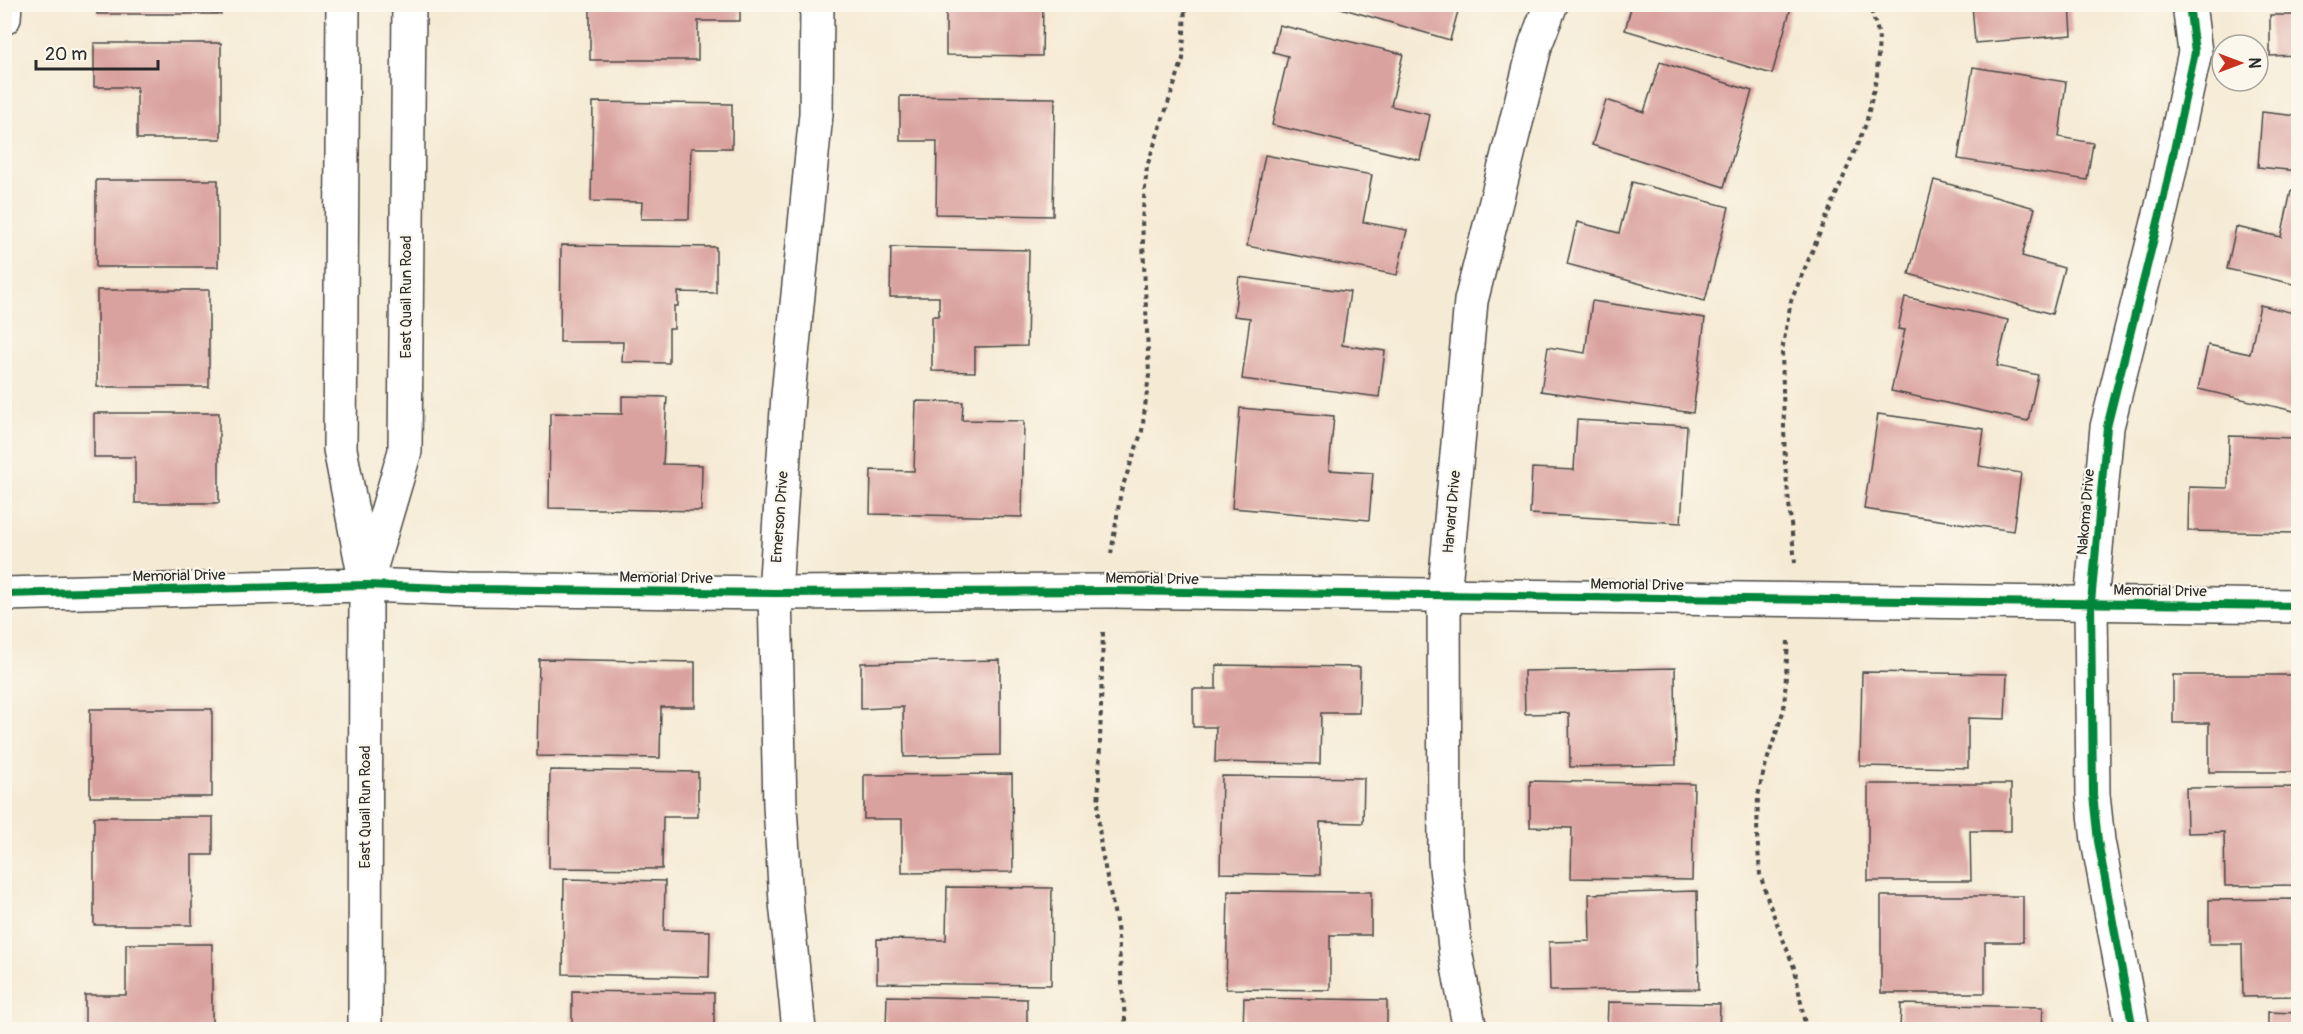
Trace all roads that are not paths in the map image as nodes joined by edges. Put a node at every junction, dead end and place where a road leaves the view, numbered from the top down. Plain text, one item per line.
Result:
1 (5, 4) edge
2 (343, 4) edge
3 (409, 4) edge
4 (817, 4) edge
5 (1551, 4) edge
6 (2189, 4) edge
7 (4, 18) edge
8 (366, 585) junction
9 (775, 592) junction
10 (4, 594) edge
11 (1444, 597) junction
12 (2091, 603) junction
13 (2298, 606) edge
14 (364, 1029) edge
15 (799, 1029) edge
16 (1470, 1029) edge
17 (2133, 1029) edge

1 - 7 street
2 - 8 street, East Quail Run Road
3 - 8 street, East Quail Run Road
4 - 9 street, Emerson Drive
5 - 11 street, Harvard Drive
6 - 12 street, Nakoma Drive
8 - 9 street, Memorial Drive
8 - 10 street, Memorial Drive
8 - 14 street, East Quail Run Road
9 - 11 street, Memorial Drive
9 - 15 street, Emerson Drive
11 - 12 street, Memorial Drive
11 - 16 street, Harvard Drive
12 - 13 street, Memorial Drive
12 - 17 street, Nakoma Drive

